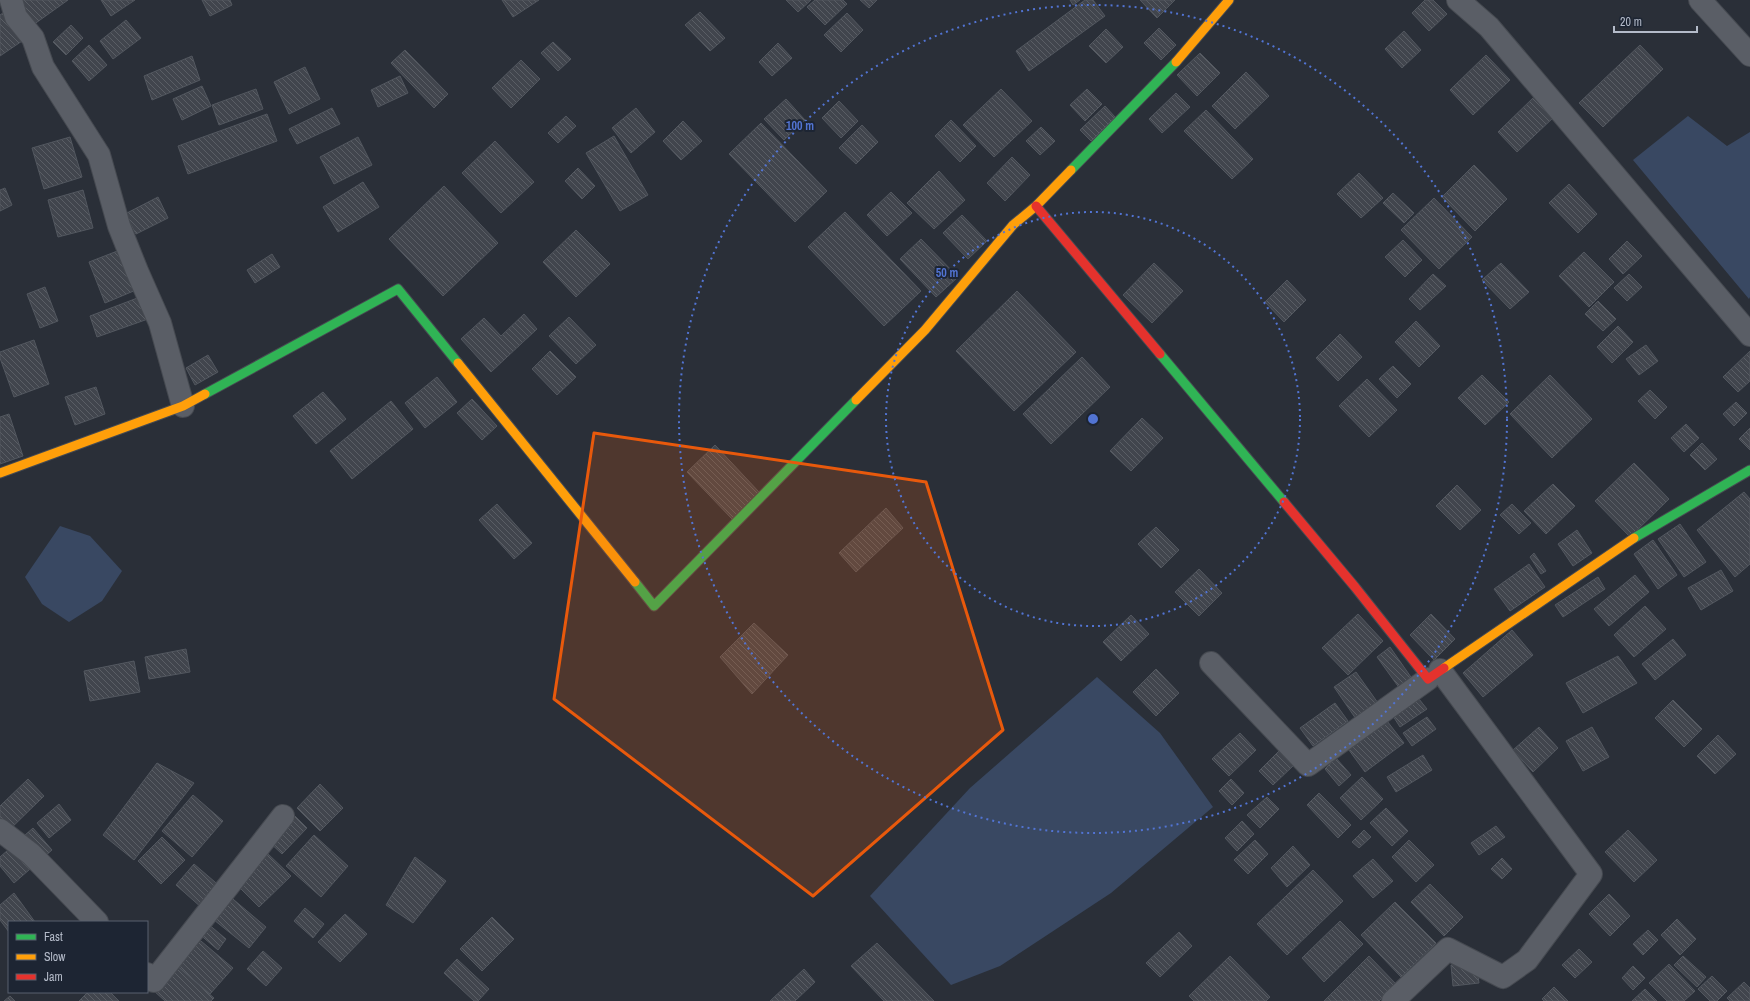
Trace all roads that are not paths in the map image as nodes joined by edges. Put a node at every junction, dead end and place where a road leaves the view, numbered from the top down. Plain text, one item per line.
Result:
1 (10, 0) edge
2 (1229, 0) edge
3 (1458, 0) edge
4 (1700, 0) edge
5 (1750, 55) edge
6 (1036, 206) junction
7 (1750, 335) edge
8 (183, 406) junction
9 (0, 473) edge
10 (1747, 477) edge
11 (1211, 663) dead end
12 (1434, 675) junction
13 (283, 816) dead end
14 (0, 830) edge
15 (96, 921) edge
16 (148, 975) edge
17 (1393, 1001) edge

1 - 8 street
2 - 6 street
3 - 7 street
4 - 5 street
6 - 8 street
6 - 12 street
8 - 9 street
10 - 12 street
11 - 12 street
12 - 17 street
13 - 16 street
14 - 15 street

